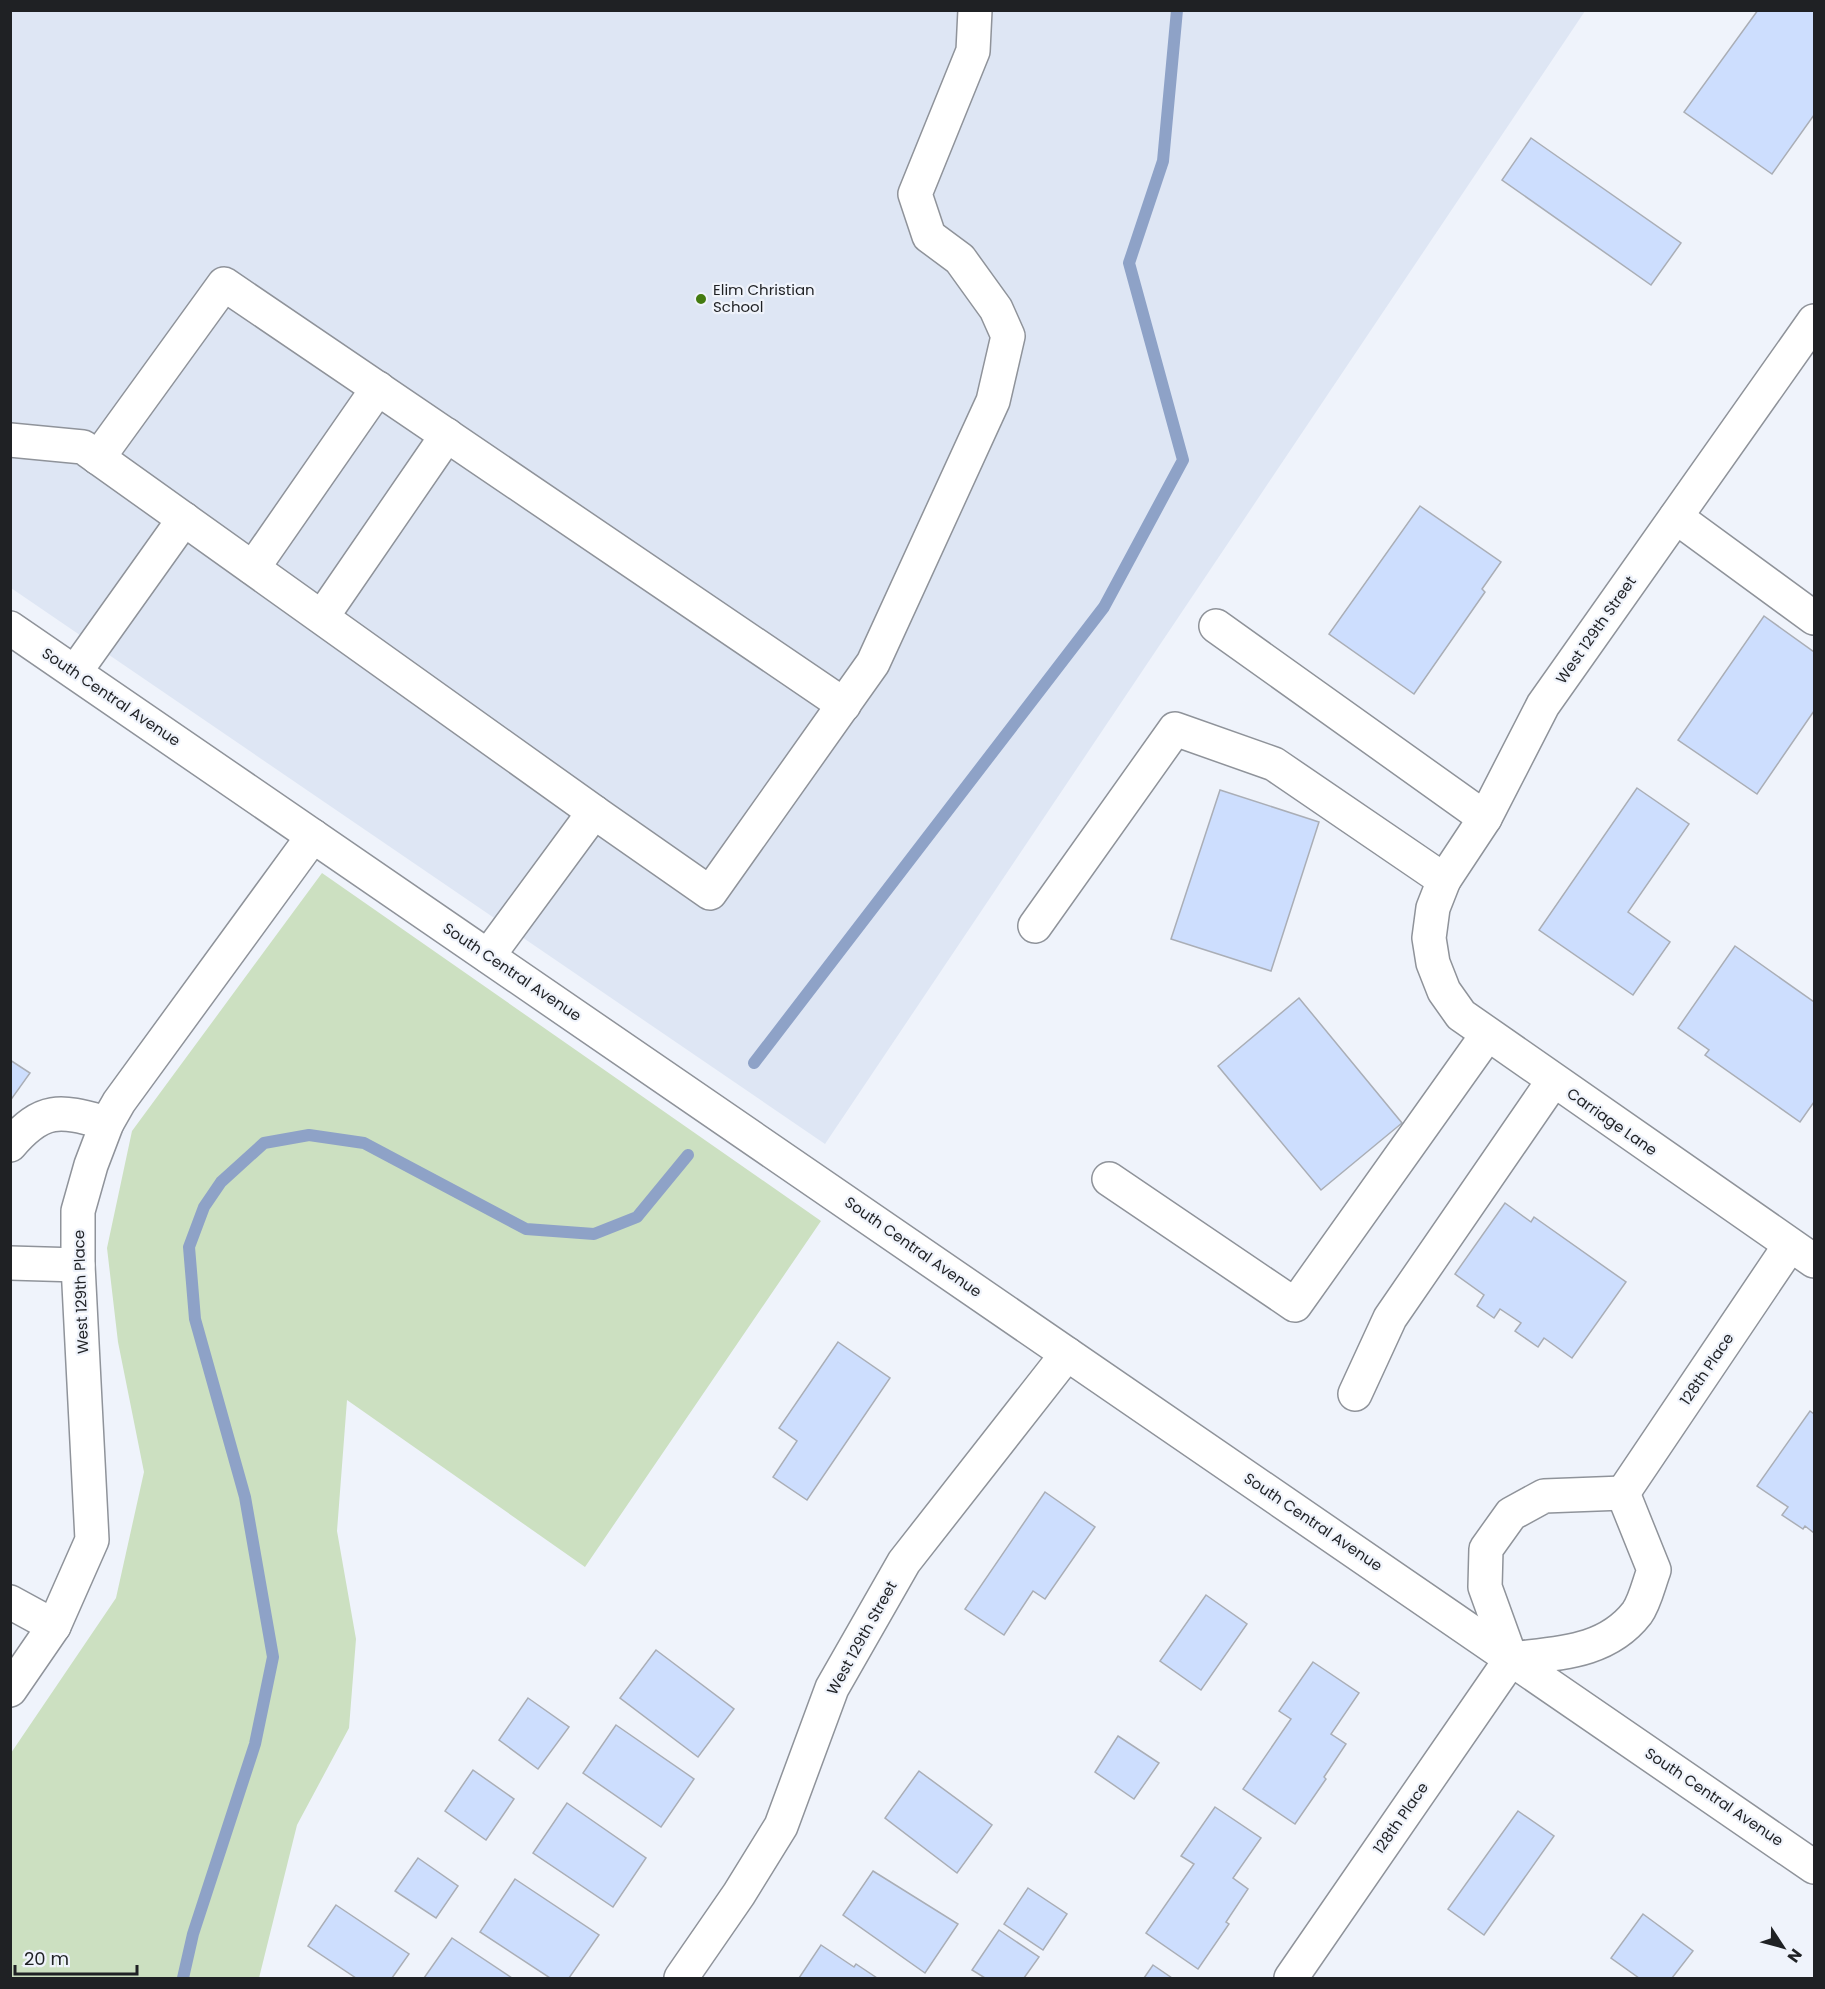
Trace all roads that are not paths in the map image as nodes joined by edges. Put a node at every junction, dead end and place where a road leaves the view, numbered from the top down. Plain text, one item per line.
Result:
1 (975, 10) edge
2 (1814, 323) edge
3 (378, 388) junction
4 (447, 435) junction
5 (10, 440) edge
6 (98, 458) junction
7 (1676, 518) junction
8 (184, 519) junction
9 (254, 568) junction
10 (322, 616) junction
11 (1815, 618) edge
12 (1216, 626) dead end
13 (10, 628) edge
14 (75, 672) junction
15 (844, 705) junction
16 (594, 812) junction
17 (1485, 818) junction
18 (313, 836) junction
19 (1444, 880) junction
20 (1035, 926) dead end
21 (488, 956) junction
22 (1433, 963) joint
23 (1487, 1035) junction
24 (1553, 1081) junction
25 (107, 1123) junction
26 (10, 1145) edge
27 (1109, 1179) dead end
28 (1802, 1253) edge
29 (10, 1263) edge
30 (78, 1265) junction
31 (1067, 1354) junction
32 (1355, 1394) dead end
33 (1623, 1493) junction
34 (10, 1602) edge
35 (54, 1626) junction
36 (1512, 1659) junction
37 (10, 1690) edge
38 (1815, 1867) edge
39 (681, 1978) edge
40 (1291, 1978) edge

1 - 15 street
2 - 7 street, West 129th Street
3 - 4 street
3 - 6 street
3 - 9 street
4 - 10 street
4 - 15 street
5 - 6 street
6 - 8 street
7 - 11 street
7 - 17 street, West 129th Street
8 - 9 street
8 - 14 street
9 - 10 street
10 - 16 street
12 - 17 street
13 - 14 street, South Central Avenue
14 - 18 street, South Central Avenue
15 - 16 street
16 - 21 street
17 - 19 street, West 129th Street
18 - 21 street, South Central Avenue
18 - 25 street, West 129th Place
19 - 20 street
19 - 22 street, West 129th Street
21 - 31 street, South Central Avenue
22 - 23 street, Carriage Lane
23 - 24 street, Carriage Lane
23 - 27 street
24 - 28 street, Carriage Lane
24 - 32 street
25 - 26 street
25 - 30 street, West 129th Place
28 - 33 street, 128th Place
29 - 30 street
30 - 35 street, West 129th Place
31 - 36 street, South Central Avenue
31 - 39 street, West 129th Street
33 - 36 street
33 - 36 street
34 - 35 street
35 - 37 street, West 129th Place
36 - 38 street, South Central Avenue
36 - 40 street, 128th Place

